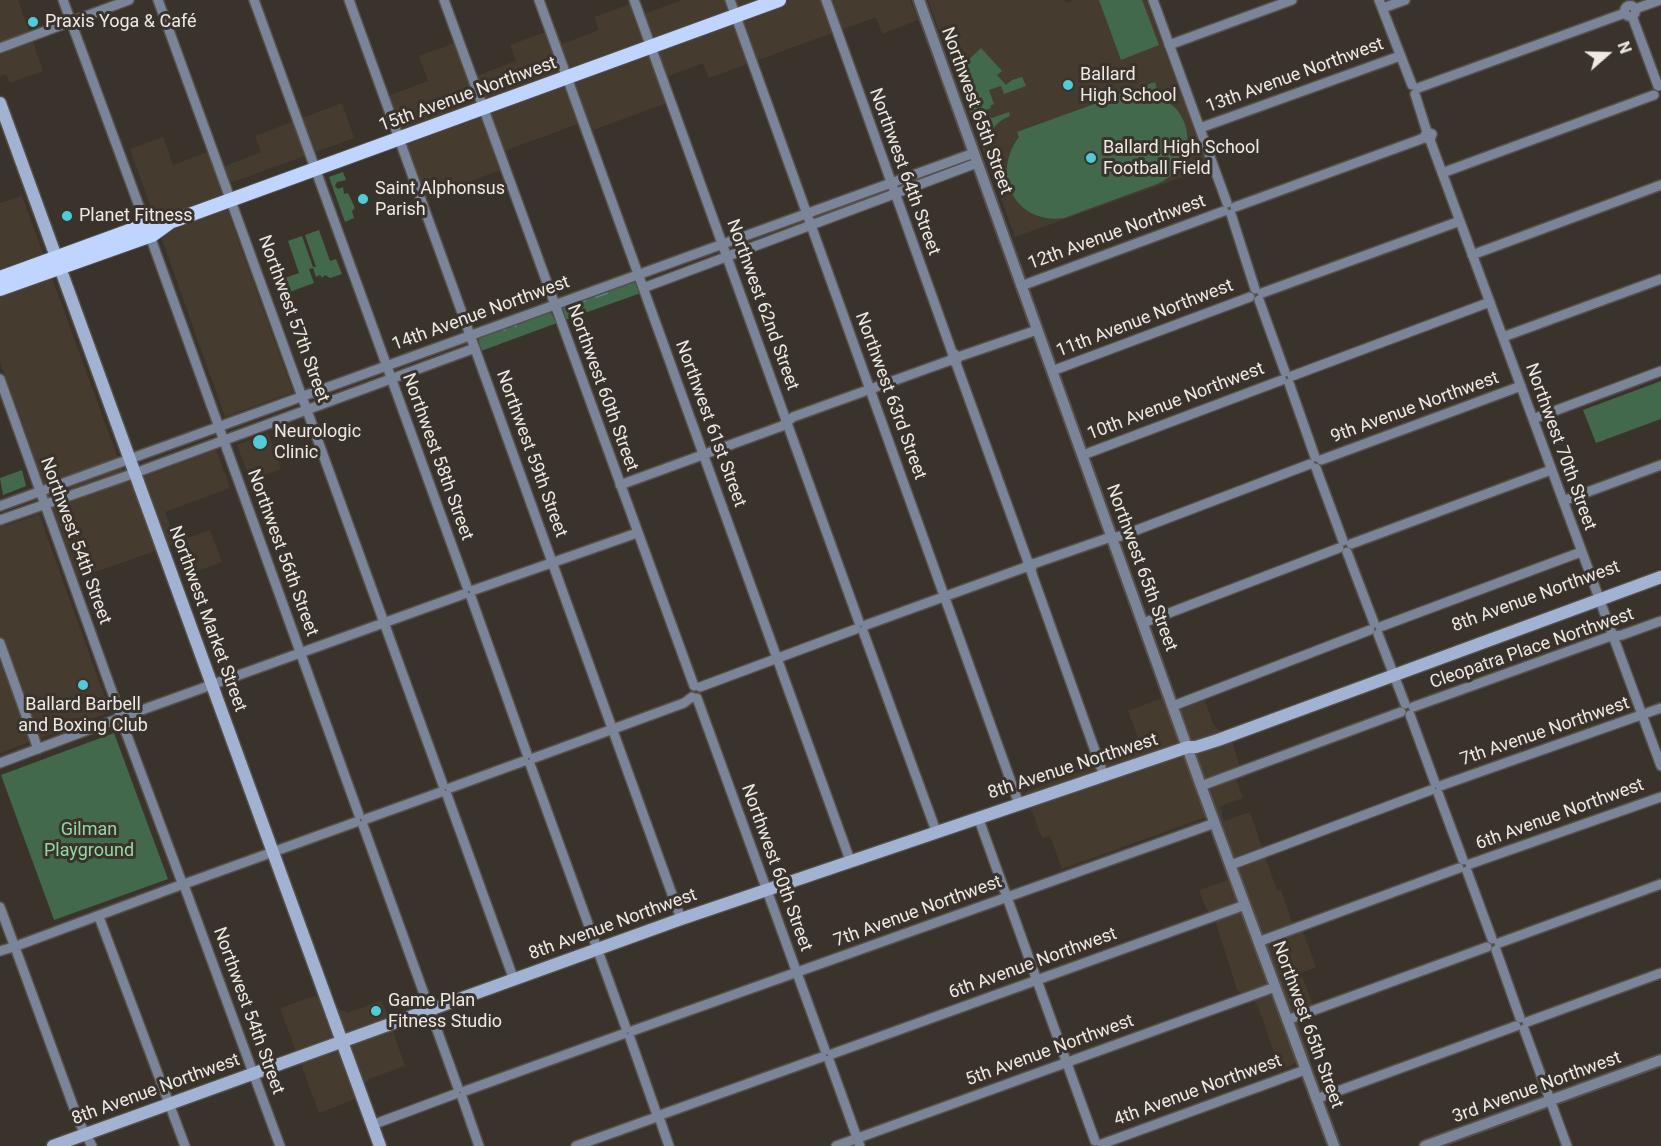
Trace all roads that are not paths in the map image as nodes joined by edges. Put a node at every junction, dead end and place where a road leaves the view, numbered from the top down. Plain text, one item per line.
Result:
1 (63, 0) edge
2 (129, 0) edge
3 (158, 0) edge
4 (254, 0) edge
5 (349, 0) edge
6 (444, 0) edge
7 (539, 0) edge
8 (634, 0) edge
9 (730, 0) edge
10 (779, 0) edge
11 (826, 0) edge
12 (919, 0) edge
13 (1153, 0) edge
14 (1292, 0) edge
15 (1405, 0) edge
16 (1660, 0) edge
17 (1381, 4) edge
18 (1629, 8) edge
19 (736, 16) junction
20 (71, 22) junction
21 (1169, 45) junction
22 (651, 46) junction
23 (0, 48) edge
24 (1400, 56) junction
25 (567, 78) junction
26 (1415, 89) junction
27 (1659, 91) edge
28 (0, 103) edge
29 (484, 107) junction
30 (1200, 128) junction
31 (1427, 137) junction
32 (400, 138) junction
33 (976, 158) junction
34 (316, 170) junction
35 (1442, 173) junction
36 (891, 184) junction
37 (1661, 185) edge
38 (894, 195) junction
39 (231, 200) junction
40 (1229, 209) junction
41 (806, 215) junction
42 (1460, 221) junction
43 (810, 226) junction
44 (148, 230) junction
45 (723, 245) junction
46 (1472, 255) junction
47 (727, 257) junction
48 (58, 263) junction
49 (638, 275) junction
50 (0, 278) edge
51 (1661, 279) edge
52 (1021, 286) junction
53 (643, 288) junction
54 (0, 289) edge
55 (1256, 295) junction
56 (1490, 302) junction
57 (555, 305) junction
58 (1037, 330) junction
59 (471, 336) junction
60 (1503, 337) junction
61 (475, 348) junction
62 (954, 359) junction
63 (387, 365) junction
64 (1052, 371) junction
65 (1661, 371) edge
66 (1287, 377) junction
67 (0, 379) edge
68 (392, 379) junction
69 (1521, 386) junction
70 (871, 390) junction
71 (303, 396) junction
72 (308, 409) junction
73 (1533, 419) junction
74 (787, 422) junction
75 (219, 427) junction
76 (224, 441) junction
77 (704, 455) junction
78 (1083, 455) junction
79 (130, 460) junction
80 (1316, 462) junction
81 (1661, 465) edge
82 (1551, 470) junction
83 (135, 473) junction
84 (620, 485) junction
85 (40, 492) junction
86 (1563, 501) junction
87 (45, 504) junction
88 (0, 506) edge
89 (0, 520) edge
90 (637, 533) junction
91 (1113, 538) junction
92 (1345, 546) junction
93 (1581, 552) junction
94 (553, 563) junction
95 (1030, 566) junction
96 (1661, 570) edge
97 (1661, 577) edge
98 (469, 592) junction
99 (1599, 596) junction
100 (946, 597) junction
101 (1661, 621) edge
102 (384, 622) junction
103 (1143, 623) junction
104 (861, 627) junction
105 (1376, 629) junction
106 (1613, 636) junction
107 (0, 643) edge
108 (301, 652) junction
109 (778, 658) junction
110 (1393, 672) junction
111 (212, 685) junction
112 (697, 687) junction
113 (694, 697) junction
114 (1173, 706) junction
115 (1661, 708) edge
116 (1407, 710) junction
117 (1642, 715) junction
118 (121, 718) junction
119 (613, 730) junction
120 (1188, 747) junction
121 (38, 749) junction
122 (529, 759) junction
123 (0, 763) edge
124 (1661, 766) edge
125 (1104, 776) junction
126 (1201, 786) junction
127 (1436, 788) junction
128 (445, 790) junction
129 (1661, 796) edge
130 (1019, 804) junction
131 (978, 817) junction
132 (361, 820) junction
133 (1215, 823) junction
134 (936, 831) junction
135 (272, 852) junction
136 (850, 860) junction
137 (1231, 865) junction
138 (1465, 866) junction
139 (1661, 884) edge
140 (183, 885) junction
141 (766, 889) junction
142 (1007, 898) junction
143 (1245, 905) junction
144 (0, 907) edge
145 (99, 916) junction
146 (681, 919) junction
147 (1258, 942) junction
148 (1494, 944) junction
149 (14, 946) junction
150 (598, 949) junction
151 (0, 951) edge
152 (796, 973) junction
153 (1661, 973) edge
154 (514, 980) junction
155 (1037, 980) junction
156 (1275, 987) junction
157 (430, 1010) junction
158 (1287, 1020) junction
159 (1522, 1024) junction
160 (628, 1033) junction
161 (341, 1043) junction
162 (827, 1055) junction
163 (1661, 1060) edge
164 (1067, 1062) junction
165 (1305, 1070) junction
166 (254, 1074) junction
167 (460, 1093) junction
168 (1316, 1099) junction
169 (1550, 1101) junction
170 (170, 1105) junction
171 (658, 1116) junction
172 (372, 1125) junction
173 (85, 1134) junction
174 (858, 1142) edge
175 (1098, 1144) edge
176 (53, 1146) edge
177 (92, 1146) edge
178 (185, 1146) edge
179 (280, 1146) edge
180 (380, 1146) edge
181 (479, 1146) edge
182 (576, 1146) edge
183 (669, 1146) edge
184 (836, 1146) edge
185 (1334, 1146) edge
186 (1425, 1146) edge
187 (1567, 1146) edge

1 - 20 street, Northwest 56th Street
2 - 20 street
3 - 39 street, Northwest 57th Street
4 - 34 street, Northwest 58th Street
5 - 32 street, Northwest 59th Street
6 - 29 street, Northwest 60th Street
7 - 25 street, Northwest 61st Street
8 - 22 street, Northwest 62nd Street
9 - 19 street, Northwest 63rd Street
10 - 19 main road, 15th Avenue Northwest
11 - 36 street, Northwest 64th Street
12 - 33 street, Northwest 65th Street
13 - 21 street
14 - 21 street
15 - 17 street
16 - 18 street
17 - 24 street, Northwest 70th Street
18 - 26 street
18 - 27 street
19 - 22 main road, 15th Avenue Northwest
19 - 41 street, Northwest 63rd Street
20 - 23 street
20 - 44 street, Northwest 56th Street
21 - 30 street
22 - 25 main road, 15th Avenue Northwest
22 - 45 street, Northwest 62nd Street
24 - 26 street, Northwest 70th Street
24 - 30 street, 13th Avenue Northwest
25 - 29 main road, 15th Avenue Northwest
25 - 49 street, Northwest 61st Street
26 - 31 street, Northwest 70th Street
27 - 35 street
28 - 48 main road, Northwest Market Street
29 - 32 main road, 15th Avenue Northwest
29 - 57 street, Northwest 60th Street
30 - 40 street
31 - 35 street, Northwest 70th Street
31 - 40 street, 12th Avenue Northwest
32 - 34 main road, 15th Avenue Northwest
32 - 59 street, Northwest 59th Street
33 - 36 street, 14th Avenue Northwest
33 - 38 street
33 - 52 street, Northwest 65th Street
34 - 39 main road, 15th Avenue Northwest
34 - 63 street, Northwest 58th Street
35 - 42 street, Northwest 70th Street
36 - 38 street, Northwest 64th Street
36 - 41 street, 14th Avenue Northwest
37 - 46 street
38 - 43 street
38 - 62 street, Northwest 64th Street
39 - 44 main road, 15th Avenue Northwest
39 - 71 street, Northwest 57th Street
40 - 52 street, 12th Avenue Northwest
40 - 55 street
41 - 43 street, Northwest 63rd Street
41 - 45 street, 14th Avenue Northwest
42 - 46 street, Northwest 70th Street
42 - 55 street, 11th Avenue Northwest
43 - 47 street
43 - 70 street, Northwest 63rd Street
44 - 48 main road, 15th Avenue Northwest
44 - 75 street, Northwest 56th Street
45 - 47 street, Northwest 62nd Street
45 - 49 street, 14th Avenue Northwest
46 - 56 street, Northwest 70th Street
47 - 53 street
47 - 74 street, Northwest 62nd Street
48 - 50 main road, 15th Avenue Northwest
48 - 54 main road, 15th Avenue Northwest
48 - 79 main road, Northwest Market Street
49 - 53 street, Northwest 61st Street
49 - 57 street, 14th Avenue Northwest
51 - 60 street
52 - 58 street, Northwest 65th Street
53 - 77 street, Northwest 61st Street
55 - 64 street, 11th Avenue Northwest
55 - 66 street
56 - 60 street, Northwest 70th Street
56 - 66 street, 10th Avenue Northwest
57 - 59 street, 14th Avenue Northwest
57 - 84 street, Northwest 60th Street
58 - 62 street, 11th Avenue Northwest
58 - 64 street, Northwest 65th Street
59 - 61 street, Northwest 59th Street
59 - 63 street, 14th Avenue Northwest
60 - 69 street, Northwest 70th Street
61 - 68 street, 14th Avenue Northwest
61 - 94 street, Northwest 59th Street
62 - 70 street, 11th Avenue Northwest
62 - 95 street, Northwest 64th Street
63 - 68 street, Northwest 58th Street
63 - 71 street, 14th Avenue Northwest
64 - 78 street, Northwest 65th Street
65 - 73 street
66 - 78 street, 10th Avenue Northwest
66 - 80 street
67 - 85 street, Northwest 54th Street
68 - 72 street, 14th Avenue Northwest
68 - 98 street, Northwest 58th Street
69 - 73 street, Northwest 70th Street
69 - 80 street, 9th Avenue Northwest
70 - 74 street, 11th Avenue Northwest
70 - 100 street, Northwest 63rd Street
71 - 72 street, Northwest 57th Street
71 - 75 street, 14th Avenue Northwest
72 - 76 street, 14th Avenue Northwest
72 - 102 street, Northwest 57th Street
73 - 82 street, Northwest 70th Street
74 - 77 street, 11th Avenue Northwest
74 - 104 street, Northwest 62nd Street
75 - 76 street, Northwest 56th Street
75 - 79 street, 14th Avenue Northwest
76 - 83 street, 14th Avenue Northwest
76 - 108 street, Northwest 56th Street
77 - 84 street, 11th Avenue Northwest
77 - 109 street, Northwest 61st Street
78 - 91 street, Northwest 65th Street
79 - 83 main road, Northwest Market Street
79 - 85 street, 14th Avenue Northwest
80 - 91 street, 9th Avenue Northwest
80 - 92 street
81 - 86 street
82 - 86 street, Northwest 70th Street
82 - 92 street
83 - 87 street, 14th Avenue Northwest
83 - 111 main road, Northwest Market Street
84 - 90 street, Northwest 60th Street
85 - 87 street, Northwest 54th Street
85 - 88 street, 14th Avenue Northwest
86 - 93 street, Northwest 70th Street
87 - 89 street, 14th Avenue Northwest
87 - 118 street, Northwest 54th Street
90 - 94 street
90 - 112 street, Northwest 60th Street
91 - 95 street, 9th Avenue Northwest
91 - 103 street, Northwest 65th Street
92 - 103 street
92 - 105 street
93 - 99 street, Northwest 70th Street
93 - 105 street
94 - 98 street
94 - 119 street, Northwest 59th Street
95 - 100 street, 9th Avenue Northwest
95 - 125 street, Northwest 64th Street
96 - 99 main road, 8th Avenue Northwest
97 - 99 main road, 8th Avenue Northwest
98 - 102 street
98 - 122 street, Northwest 58th Street
99 - 106 street, Northwest 70th Street
99 - 110 main road, 8th Avenue Northwest
100 - 104 street, 9th Avenue Northwest
100 - 130 street, Northwest 63rd Street
101 - 106 street, Cleopatra Place Northwest
102 - 108 street
102 - 128 street, Northwest 57th Street
103 - 114 street, Northwest 65th Street
104 - 109 street, 9th Avenue Northwest
104 - 134 street, Northwest 62nd Street
105 - 110 street
105 - 114 street
106 - 116 street, Cleopatra Place Northwest
106 - 117 street, Northwest 70th Street
107 - 121 street
108 - 111 street
108 - 132 street, Northwest 56th Street
109 - 112 street, 9th Avenue Northwest
109 - 136 street, Northwest 61st Street
110 - 116 street
110 - 120 main road, 8th Avenue Northwest
111 - 118 street
111 - 135 main road, Northwest Market Street
112 - 113 street
113 - 119 street
113 - 141 street, Northwest 60th Street
114 - 120 street, Northwest 65th Street
115 - 117 street, 7th Avenue Northwest
116 - 126 street, Cleopatra Place Northwest
116 - 127 street
117 - 124 street, Northwest 70th Street
117 - 127 street, 7th Avenue Northwest
118 - 121 street
118 - 140 street, Northwest 54th Street
119 - 122 street
119 - 146 street, Northwest 59th Street
120 - 125 main road, 8th Avenue Northwest
120 - 126 street, Northwest 65th Street
121 - 123 street
122 - 128 street
122 - 150 street, Northwest 58th Street
125 - 130 main road, 8th Avenue Northwest
126 - 133 street, Northwest 65th Street
127 - 137 street, 7th Avenue Northwest
127 - 138 street
128 - 132 street
128 - 154 street, Northwest 57th Street
129 - 138 street, 6th Avenue Northwest
130 - 131 main road, 8th Avenue Northwest
131 - 134 main road, 8th Avenue Northwest
131 - 142 street
132 - 135 street
132 - 157 street, Northwest 56th Street
133 - 137 street, Northwest 65th Street
133 - 142 street, 7th Avenue Northwest
134 - 136 main road, 8th Avenue Northwest
135 - 140 street
135 - 161 main road, Northwest Market Street
136 - 141 main road, 8th Avenue Northwest
137 - 143 street, Northwest 65th Street
138 - 147 street, 6th Avenue Northwest
138 - 148 street
139 - 148 street
140 - 145 street
140 - 166 street, Northwest 54th Street
141 - 146 main road, 8th Avenue Northwest
141 - 152 street, Northwest 60th Street
142 - 152 street, 7th Avenue Northwest
142 - 155 street
143 - 147 street, Northwest 65th Street
143 - 155 street, 6th Avenue Northwest
144 - 149 street
145 - 149 street
145 - 170 street
146 - 150 main road, 8th Avenue Northwest
147 - 156 street, Northwest 65th Street
148 - 158 street
148 - 159 street
149 - 151 street
149 - 173 street
150 - 154 main road, 8th Avenue Northwest
150 - 160 street, Northwest 58th Street
152 - 160 street, 7th Avenue Northwest
152 - 162 street, Northwest 60th Street
153 - 159 street
154 - 157 main road, 8th Avenue Northwest
155 - 162 street, 6th Avenue Northwest
155 - 164 street
156 - 158 street, Northwest 65th Street
156 - 164 street, 5th Avenue Northwest
157 - 161 main road, 8th Avenue Northwest
157 - 167 street, Northwest 56th Street
158 - 165 street, Northwest 65th Street
159 - 168 street
159 - 169 street
160 - 167 street, 7th Avenue Northwest
160 - 171 street, Northwest 58th Street
161 - 166 main road, 8th Avenue Northwest
161 - 172 main road, Northwest Market Street
162 - 171 street, 6th Avenue Northwest
162 - 174 street, Northwest 60th Street
163 - 169 street, 3rd Avenue Northwest
164 - 174 street, 5th Avenue Northwest
164 - 175 street
165 - 168 street, Northwest 65th Street
165 - 175 street, 4th Avenue Northwest
166 - 170 main road, 8th Avenue Northwest
166 - 179 street, Northwest 54th Street
167 - 172 street, 7th Avenue Northwest
167 - 181 street, Northwest 56th Street
168 - 185 street, Northwest 65th Street
169 - 186 street, 3rd Avenue Northwest
169 - 187 street
170 - 173 main road, 8th Avenue Northwest
170 - 178 street
171 - 182 street, 6th Avenue Northwest
171 - 183 street, Northwest 58th Street
172 - 180 main road, Northwest Market Street
173 - 176 main road, 8th Avenue Northwest
173 - 177 street
174 - 184 street, 5th Avenue Northwest

